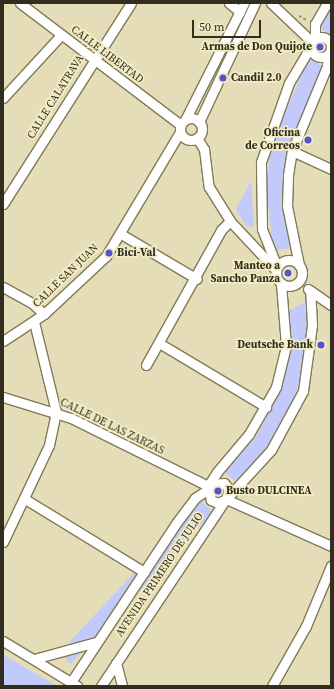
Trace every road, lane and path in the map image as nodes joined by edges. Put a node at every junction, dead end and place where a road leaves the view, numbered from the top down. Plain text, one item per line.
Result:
1 (20, 3) edge
2 (131, 3) edge
3 (229, 3) edge
4 (244, 3) edge
5 (255, 3) edge
6 (271, 3) edge
7 (328, 3) edge
8 (240, 12) junction
9 (294, 14) dead end
10 (311, 20) dead end
11 (61, 35) junction
12 (312, 42) junction
13 (330, 51) edge
14 (94, 60) junction
15 (3, 98) edge
16 (199, 122) junction
17 (182, 126) junction
18 (197, 138) junction
19 (292, 151) junction
20 (331, 169) edge
21 (3, 204) edge
22 (230, 221) junction
23 (262, 229) junction
24 (121, 234) junction
25 (248, 239) junction
26 (299, 265) junction
27 (277, 269) junction
28 (197, 279) junction
29 (301, 279) junction
30 (280, 284) junction
31 (3, 287) edge
32 (310, 291) junction
33 (331, 305) edge
34 (44, 314) junction
35 (34, 322) junction
36 (3, 341) edge
37 (159, 344) junction
38 (146, 366) dead end
39 (3, 397) edge
40 (266, 407) junction
41 (56, 412) junction
42 (208, 487) junction
43 (25, 499) junction
44 (226, 499) junction
45 (3, 542) edge
46 (331, 546) edge
47 (331, 566) edge
48 (144, 572) junction
49 (3, 641) edge
50 (96, 642) junction
51 (34, 659) junction
52 (116, 663) junction
53 (74, 684) edge
54 (101, 686) edge
55 (122, 686) edge
56 (272, 686) edge

1 - 11 street, CALLE LIBERTAD
2 - 14 street, CALLE CALATRAVA
3 - 8 street
4 - 8 street, CALLE SAN JUAN
5 - 16 street
6 - 12 street
7 - 12 street
8 - 17 street, CALLE SAN JUAN
9 - 10 path
11 - 14 street, CALLE LIBERTAD
11 - 15 street
12 - 13 street
12 - 13 street
12 - 23 street
13 - 19 street
14 - 17 street, CALLE LIBERTAD
14 - 21 street, CALLE CALATRAVA
16 - 17 street
16 - 18 street
17 - 18 street
17 - 24 street, CALLE SAN JUAN
18 - 22 street
19 - 20 street
19 - 26 street
22 - 25 street
22 - 28 street
23 - 25 street
23 - 27 street
24 - 28 street
24 - 34 street, CALLE SAN JUAN
25 - 27 street
26 - 27 street
26 - 29 street
27 - 30 street
28 - 37 street
29 - 30 street
29 - 32 street
30 - 40 street, AVENIDA PRIMERO DE JULIO
31 - 34 street
32 - 33 street
32 - 44 street, AVENIDA PRIMERO DE JULIO
34 - 35 street, CALLE SAN JUAN
35 - 36 street, CALLE SAN JUAN
35 - 41 street
37 - 38 street
37 - 40 street
39 - 41 street, CALLE DE LAS ZARZAS
40 - 42 street, AVENIDA PRIMERO DE JULIO
41 - 42 street, CALLE DE LAS ZARZAS
41 - 43 street
42 - 44 street
42 - 44 street
42 - 48 street, AVENIDA PRIMERO DE JULIO
43 - 45 street
43 - 48 street
44 - 46 street
44 - 52 street, AVENIDA PRIMERO DE JULIO
47 - 56 street
48 - 50 street, AVENIDA PRIMERO DE JULIO
49 - 51 street
50 - 51 street
50 - 53 street, AVENIDA PRIMERO DE JULIO
51 - 53 street
52 - 54 street, AVENIDA PRIMERO DE JULIO
52 - 55 street

